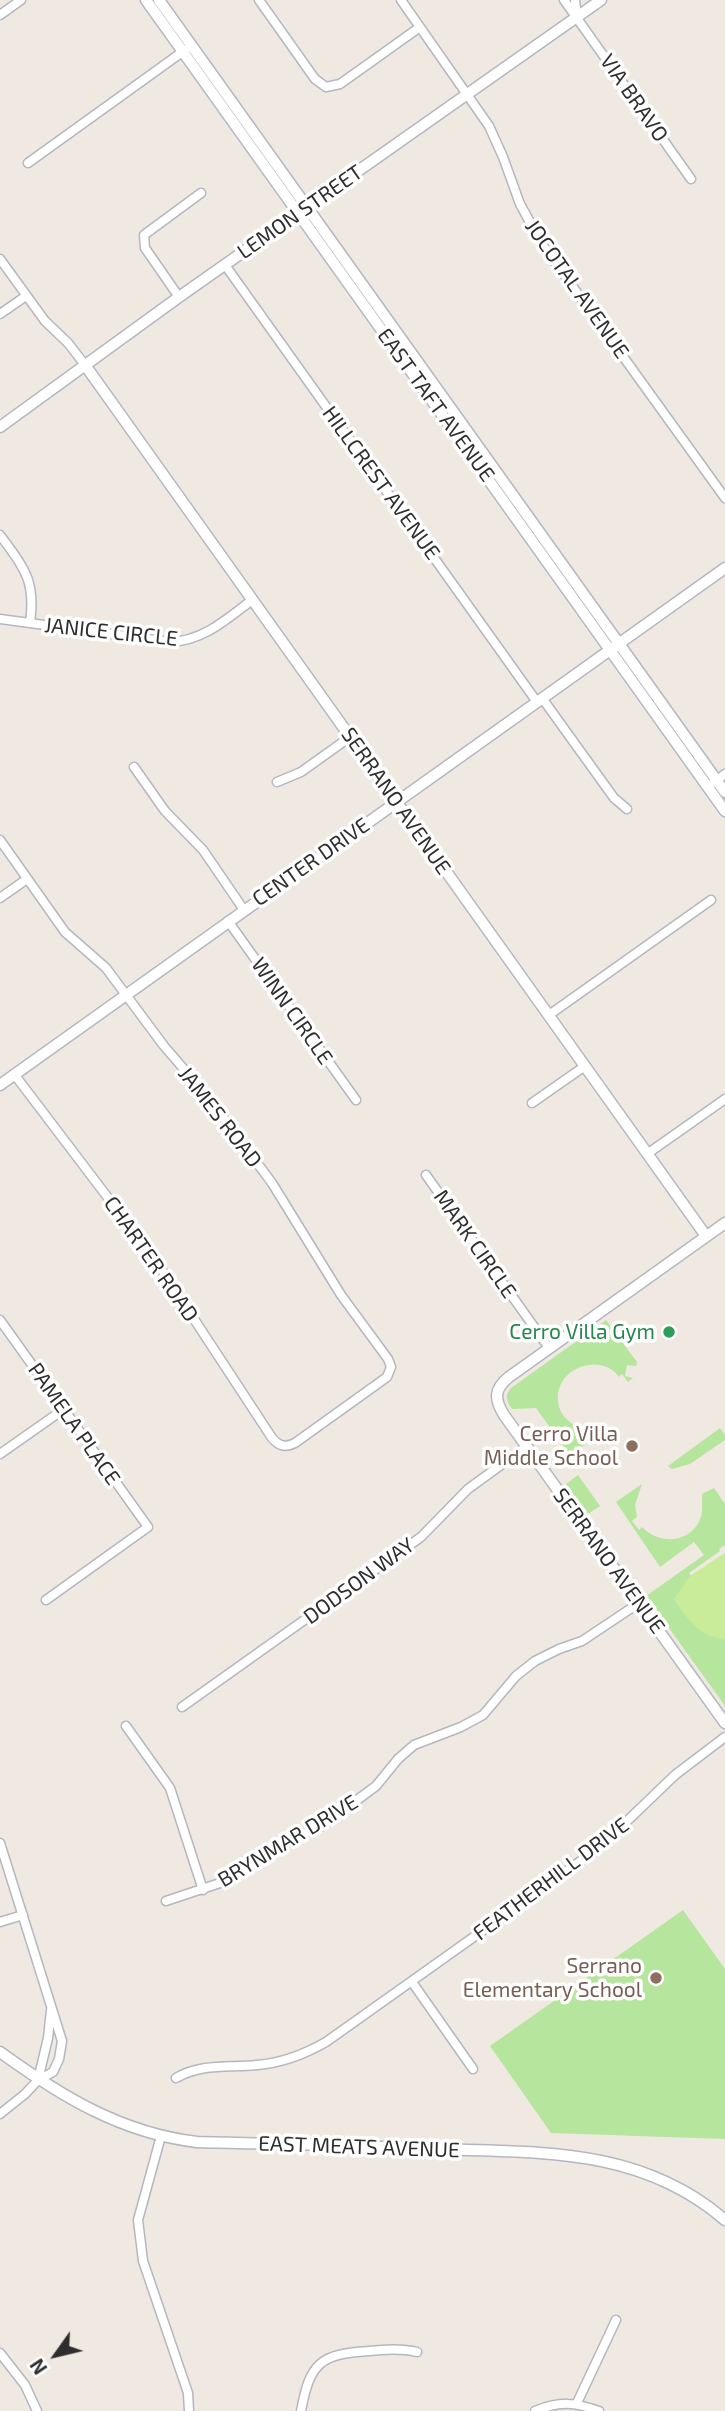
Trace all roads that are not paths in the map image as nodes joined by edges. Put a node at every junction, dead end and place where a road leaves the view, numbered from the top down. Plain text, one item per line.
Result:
1 (22, 0) edge
2 (146, 0) edge
3 (159, 0) edge
4 (259, 0) edge
5 (401, 0) edge
6 (564, 0) edge
7 (575, 0) edge
8 (601, 0) edge
9 (0, 15) edge
10 (577, 18) junction
11 (420, 27) junction
12 (187, 48) junction
13 (468, 95) junction
14 (28, 163) dead end
15 (691, 179) dead end
16 (201, 193) dead end
17 (302, 210) junction
18 (0, 259) edge
19 (225, 265) junction
20 (26, 296) junction
21 (179, 297) junction
22 (0, 314) edge
23 (85, 365) junction
24 (0, 427) edge
25 (725, 498) edge
26 (0, 535) edge
27 (725, 568) edge
28 (253, 600) junction
29 (0, 618) edge
30 (30, 623) junction
31 (614, 647) junction
32 (540, 700) junction
33 (350, 737) junction
34 (134, 767) dead end
35 (716, 780) edge
36 (277, 782) dead end
37 (725, 792) edge
38 (396, 801) junction
39 (626, 809) dead end
40 (725, 811) edge
41 (0, 840) edge
42 (27, 879) junction
43 (0, 898) edge
44 (711, 900) dead end
45 (244, 909) junction
46 (228, 921) junction
47 (127, 994) junction
48 (549, 1015) junction
49 (585, 1066) junction
50 (14, 1074) junction
51 (0, 1084) edge
52 (725, 1098) edge
53 (356, 1100) dead end
54 (532, 1103) dead end
55 (647, 1154) junction
56 (426, 1175) dead end
57 (725, 1223) edge
58 (706, 1237) junction
59 (0, 1320) edge
60 (549, 1348) junction
61 (64, 1409) junction
62 (281, 1446) joint
63 (527, 1446) junction
64 (0, 1454) edge
65 (46, 1600) dead end
66 (639, 1603) junction
67 (183, 1707) dead end
68 (725, 1723) edge
69 (126, 1726) dead end
70 (725, 1737) edge
71 (0, 1843) edge
72 (203, 1890) junction
73 (166, 1901) dead end
74 (23, 1915) junction
75 (0, 1922) edge
76 (412, 1982) junction
77 (51, 2009) junction
78 (0, 2052) edge
79 (473, 2069) dead end
80 (176, 2078) dead end
81 (38, 2080) junction
82 (0, 2114) edge
83 (161, 2137) junction
84 (725, 2220) edge
85 (616, 2319) dead end
86 (417, 2352) dead end
87 (0, 2353) edge
88 (578, 2403) junction
89 (37, 2411) edge
90 (189, 2411) edge
91 (301, 2411) edge
92 (535, 2411) edge
93 (598, 2411) edge

1 - 9 street
2 - 12 street, EAST TAFT AVENUE
3 - 12 street, EAST TAFT AVENUE
4 - 11 street
5 - 11 street, JOCOTAL AVENUE
6 - 10 street, VIA BRAVO
7 - 10 street, VIA BRAVO
8 - 10 street, LEMON STREET
10 - 13 street, LEMON STREET
10 - 15 street, VIA BRAVO
11 - 13 street, JOCOTAL AVENUE
12 - 14 street
12 - 17 street, EAST TAFT AVENUE
13 - 17 street, LEMON STREET
13 - 25 street, JOCOTAL AVENUE
16 - 21 street
17 - 19 street, LEMON STREET
17 - 31 street, EAST TAFT AVENUE
18 - 20 street
19 - 21 street, LEMON STREET
19 - 32 street, HILLCREST AVENUE
20 - 22 street
20 - 23 street
21 - 23 street, LEMON STREET
23 - 24 street, LEMON STREET
23 - 28 street, SERRANO AVENUE
26 - 30 street
27 - 31 street, CENTER DRIVE
28 - 30 street, JANICE CIRCLE
28 - 33 street, SERRANO AVENUE
29 - 30 street, JANICE CIRCLE
31 - 32 street, CENTER DRIVE
31 - 35 street, EAST TAFT AVENUE
32 - 38 street, CENTER DRIVE
32 - 39 street, HILLCREST AVENUE
33 - 36 street
33 - 38 street, SERRANO AVENUE
34 - 45 street
35 - 37 street, EAST TAFT AVENUE
35 - 40 street, EAST TAFT AVENUE
38 - 45 street, CENTER DRIVE
38 - 48 street, SERRANO AVENUE
41 - 42 street, JAMES ROAD
42 - 43 street
42 - 47 street, JAMES ROAD
44 - 48 street
45 - 46 street, CENTER DRIVE
46 - 47 street, CENTER DRIVE
46 - 53 street, WINN CIRCLE
47 - 50 street, CENTER DRIVE
47 - 62 street, JAMES ROAD
48 - 49 street, SERRANO AVENUE
49 - 54 street
49 - 55 street, SERRANO AVENUE
50 - 51 street, CENTER DRIVE
50 - 62 street, CHARTER ROAD
52 - 55 street
55 - 58 street, SERRANO AVENUE
56 - 60 street, MARK CIRCLE
57 - 58 street
58 - 60 street
59 - 61 street, PAMELA PLACE
60 - 63 street, SERRANO AVENUE
61 - 64 street
61 - 65 street, PAMELA PLACE
63 - 66 street, SERRANO AVENUE
63 - 67 street, DODSON WAY
66 - 68 street, SERRANO AVENUE
66 - 72 street, BRYNMAR DRIVE
69 - 72 street
70 - 76 street, FEATHERHILL DRIVE
71 - 74 street
72 - 73 street, BRYNMAR DRIVE
74 - 75 street
74 - 77 street
76 - 79 street
76 - 80 street, FEATHERHILL DRIVE
77 - 81 street
77 - 81 street
78 - 81 street, EAST MEATS AVENUE
81 - 82 street
81 - 83 street, EAST MEATS AVENUE
83 - 84 street, EAST MEATS AVENUE
83 - 90 street
85 - 88 street
86 - 91 street
87 - 89 street
88 - 92 street
88 - 93 street

